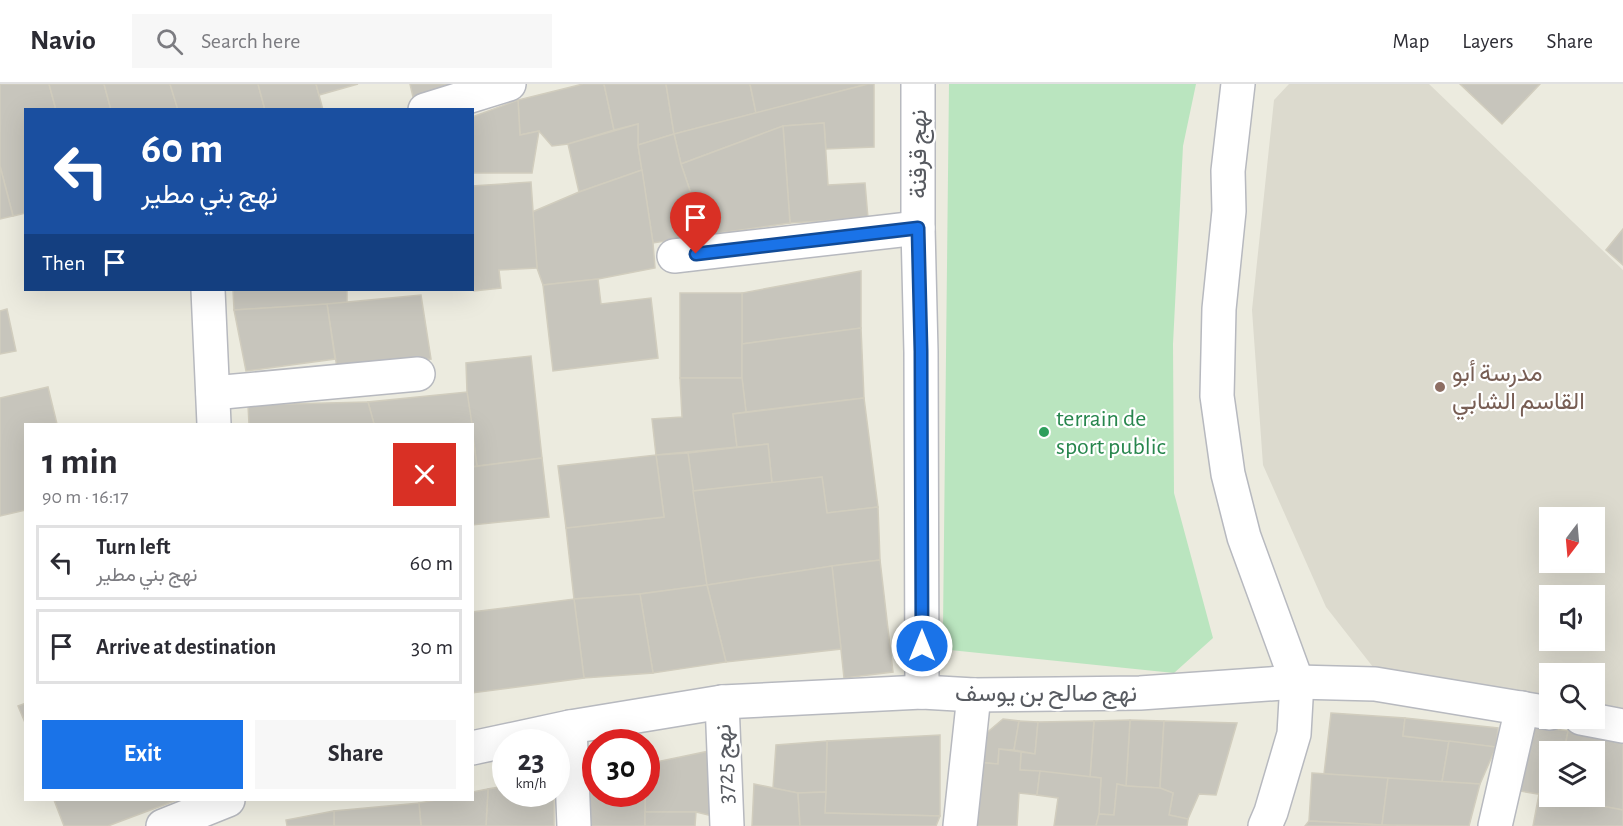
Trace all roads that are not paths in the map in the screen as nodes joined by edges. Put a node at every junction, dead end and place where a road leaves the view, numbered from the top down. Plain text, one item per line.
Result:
1 (508, 84) edge
2 (918, 84) edge
3 (1238, 84) edge
4 (431, 108) edge
5 (918, 228) junction
6 (674, 256) dead end
7 (208, 291) edge
8 (418, 374) dead end
9 (214, 409) edge
10 (1297, 682) junction
11 (922, 692) junction
12 (974, 695) junction
13 (722, 702) junction
14 (1536, 710) edge
15 (1605, 723) edge
16 (1623, 726) edge
17 (570, 727) junction
18 (474, 748) edge
19 (225, 801) edge
20 (227, 801) edge
21 (163, 826) edge
22 (227, 826) edge
23 (574, 826) edge
24 (727, 826) edge
25 (960, 826) edge
26 (1265, 826) edge
27 (1495, 826) edge

1 - 4 street
2 - 5 street, نهج قرقنة
3 - 10 street
5 - 6 street
5 - 11 street, نهج قرقنة
7 - 9 street
8 - 9 street
10 - 12 street, نهج صالح بن يوسف
10 - 14 street, نهج صالح بن يوسف
10 - 26 street
11 - 12 street, نهج صالح بن يوسف
11 - 13 street, نهج صالح بن يوسف
12 - 25 street
13 - 17 street, نهج صالح بن يوسف
13 - 24 street, نهج 3725
14 - 27 street
15 - 16 street
17 - 18 street, نهج صالح بن يوسف
17 - 23 street
19 - 21 street
20 - 22 street

